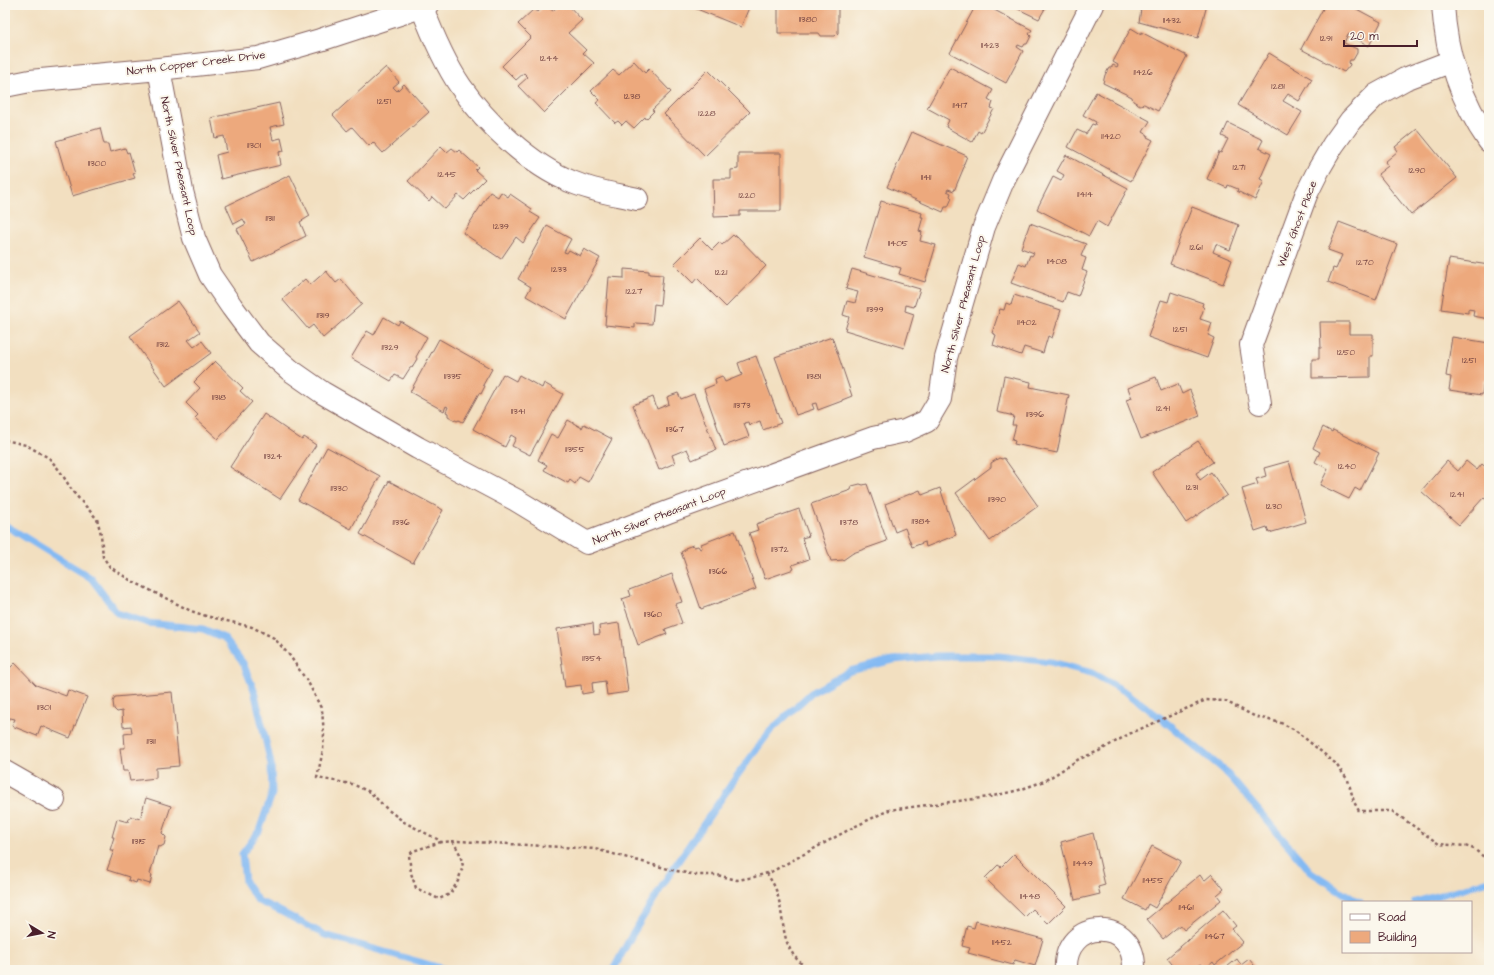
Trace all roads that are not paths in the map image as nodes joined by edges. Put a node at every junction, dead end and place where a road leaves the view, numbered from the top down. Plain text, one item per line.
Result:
1 (1092, 5) edge
2 (1443, 5) edge
3 (423, 6) edge
4 (1452, 61) junction
5 (159, 69) junction
6 (5, 86) edge
7 (1489, 141) edge
8 (637, 199) dead end
9 (1260, 403) dead end
10 (5, 772) edge
11 (54, 800) dead end
12 (1066, 970) edge
13 (1134, 970) edge

1 - 5 street, North Silver Pheasant Loop
2 - 4 street
3 - 5 street, North Copper Creek Drive
3 - 8 street
4 - 7 street
4 - 9 street, West Ghost Place
5 - 6 street, North Copper Creek Drive
10 - 11 street
12 - 13 street

